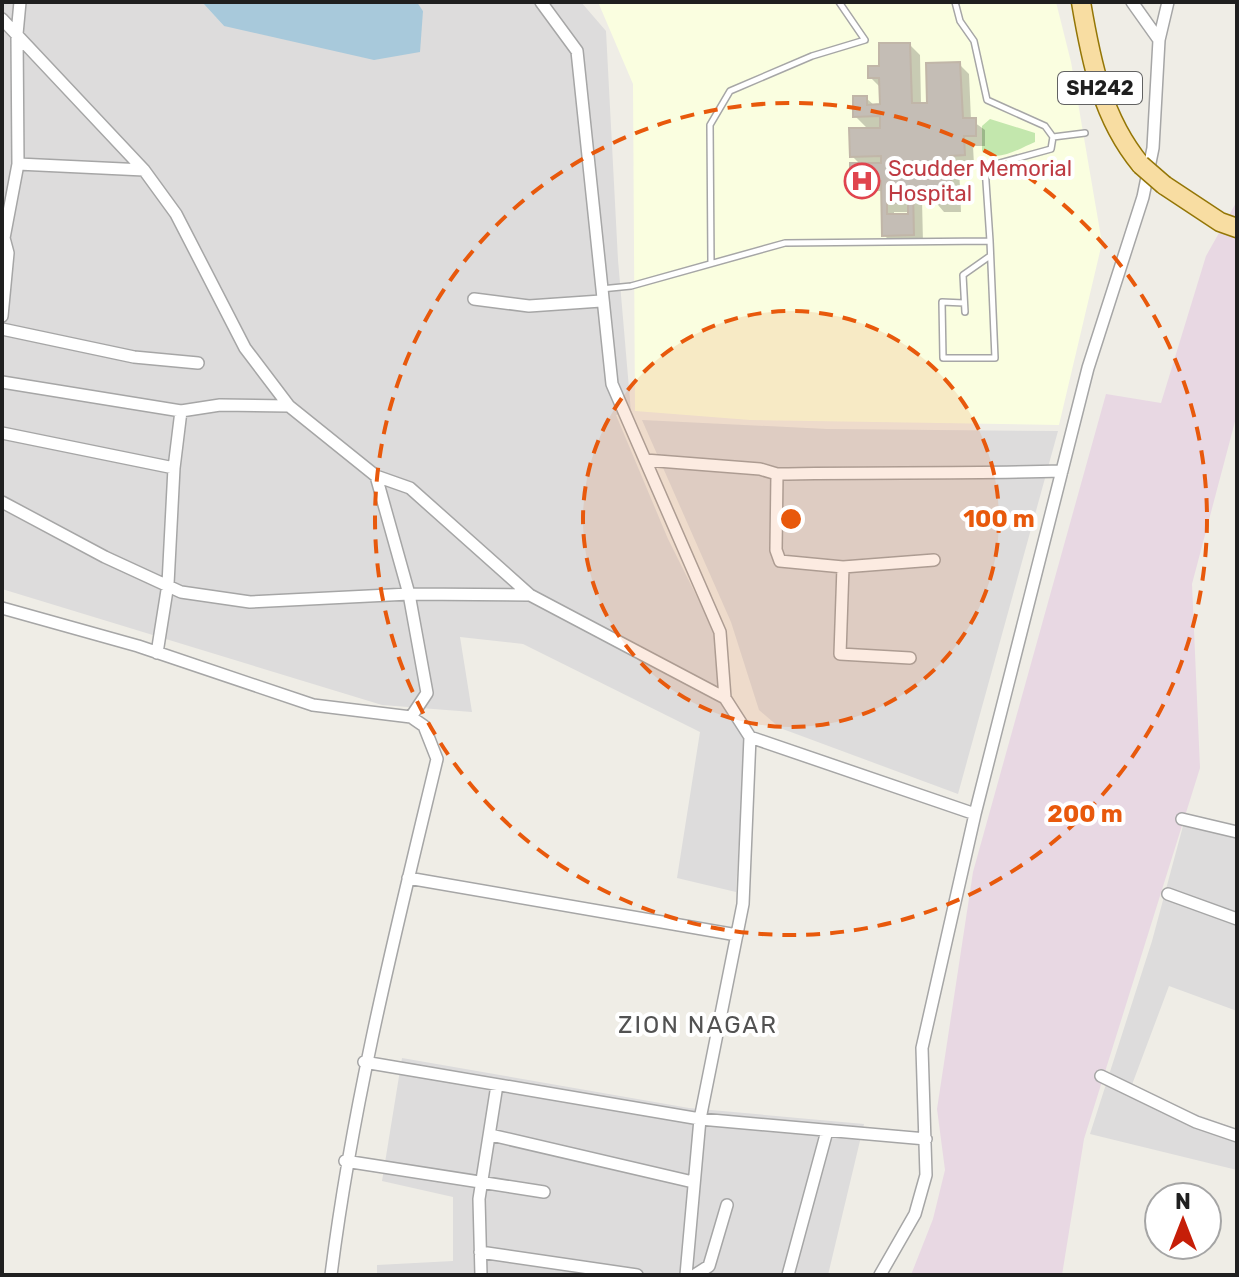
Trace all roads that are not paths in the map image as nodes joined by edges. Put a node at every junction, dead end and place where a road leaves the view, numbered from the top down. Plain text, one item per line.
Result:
1 (20, 2) edge
2 (541, 2) edge
3 (839, 2) edge
4 (955, 2) edge
5 (1081, 2) edge
6 (1132, 2) edge
7 (1168, 2) edge
8 (2, 19) edge
9 (17, 34) junction
10 (1159, 40) junction
11 (1085, 133) dead end
12 (1053, 137) junction
13 (18, 164) junction
14 (144, 170) junction
15 (1237, 228) edge
16 (3, 238) edge
17 (990, 241) junction
18 (991, 256) junction
19 (711, 262) junction
20 (600, 295) junction
21 (474, 299) dead end
22 (964, 303) junction
23 (965, 312) dead end
24 (2, 316) edge
25 (2, 329) edge
26 (198, 363) dead end
27 (2, 382) edge
28 (289, 406) junction
29 (181, 411) junction
30 (2, 433) edge
31 (645, 460) junction
32 (174, 468) junction
33 (1062, 471) junction
34 (777, 474) junction
35 (376, 476) junction
36 (2, 502) edge
37 (934, 560) dead end
38 (843, 567) junction
39 (168, 584) junction
40 (409, 594) junction
41 (530, 595) junction
42 (2, 608) edge
43 (157, 653) junction
44 (910, 658) dead end
45 (725, 698) junction
46 (411, 717) junction
47 (750, 737) junction
48 (975, 814) junction
49 (1182, 819) dead end
50 (1237, 832) edge
51 (408, 878) junction
52 (1168, 894) dead end
53 (1237, 919) edge
54 (737, 935) junction
55 (364, 1062) junction
56 (1101, 1076) dead end
57 (497, 1085) junction
58 (700, 1119) junction
59 (827, 1131) junction
60 (491, 1135) junction
61 (1237, 1136) edge
62 (926, 1139) junction
63 (345, 1161) junction
64 (693, 1182) junction
65 (483, 1183) junction
66 (544, 1192) dead end
67 (727, 1205) dead end
68 (480, 1252) junction
69 (331, 1275) edge
70 (481, 1275) edge
71 (637, 1275) edge
72 (686, 1275) edge
73 (695, 1275) edge
74 (788, 1275) edge
75 (880, 1275) edge

1 - 9 street
2 - 20 street
3 - 19 lane
4 - 12 lane
5 - 15 main road, SH242, bridge
6 - 10 street
7 - 10 street
8 - 9 street
9 - 13 street
9 - 14 street
10 - 33 street
11 - 12 lane
12 - 17 lane
13 - 14 street
13 - 16 street
14 - 28 street
16 - 24 street
17 - 18 lane
17 - 19 lane
18 - 22 lane
18 - 22 lane
19 - 20 lane
20 - 21 street
20 - 31 street
22 - 23 lane
25 - 26 street
27 - 29 street
28 - 29 street
28 - 35 street
29 - 32 street
30 - 32 street
31 - 34 street
31 - 45 street
32 - 39 street
33 - 34 street
33 - 48 street
34 - 38 street
35 - 40 street
35 - 41 street
36 - 39 street
37 - 38 street
38 - 44 street
39 - 40 street
39 - 43 street
40 - 41 street
40 - 46 street
41 - 45 street
42 - 43 street
43 - 46 street
45 - 47 street
46 - 51 street
47 - 48 street
47 - 54 street
48 - 62 street
49 - 50 street
51 - 54 street
51 - 55 street
52 - 53 street
54 - 58 street
55 - 57 street
55 - 63 street
56 - 61 street
57 - 58 street
57 - 60 street
58 - 59 street
58 - 64 street
59 - 62 street
59 - 74 street
60 - 64 street
60 - 65 street
62 - 75 street
63 - 65 street
63 - 69 street
64 - 72 street
65 - 66 street
65 - 68 street
67 - 73 street
68 - 70 street
68 - 71 street

